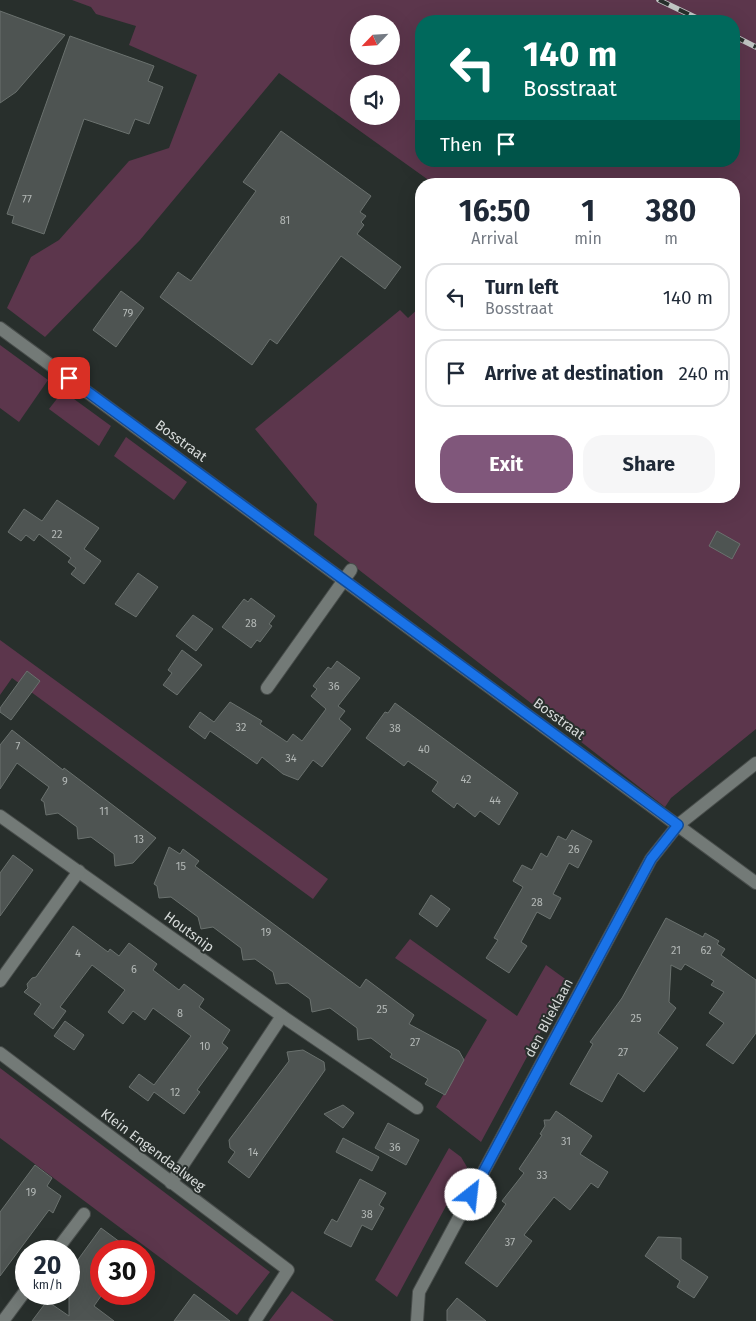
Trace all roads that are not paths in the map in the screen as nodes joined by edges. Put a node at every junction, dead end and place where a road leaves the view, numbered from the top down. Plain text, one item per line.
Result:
1 (0, 328) edge
2 (348, 574) junction
3 (267, 688) dead end
4 (756, 764) edge
5 (0, 816) edge
6 (678, 825) junction
7 (79, 871) junction
8 (756, 883) edge
9 (0, 981) edge
10 (282, 1016) junction
11 (0, 1053) edge
12 (417, 1108) dead end
13 (171, 1183) junction
14 (84, 1214) dead end
15 (64, 1240) edge
16 (15, 1305) edge
17 (3, 1321) edge
18 (255, 1321) edge
19 (417, 1321) edge

1 - 2 street, Bosstraat
2 - 3 street
2 - 6 street, Bosstraat
4 - 6 street, den Blieklaan
5 - 7 street, Houtsnip
6 - 8 street, Bosstraat
6 - 19 street, den Blieklaan
7 - 9 street
7 - 10 street, Houtsnip
10 - 12 street, Houtsnip
10 - 13 street
11 - 13 street, Klein Engendaalweg
13 - 18 street, Klein Engendaalweg
14 - 15 street
16 - 17 street

